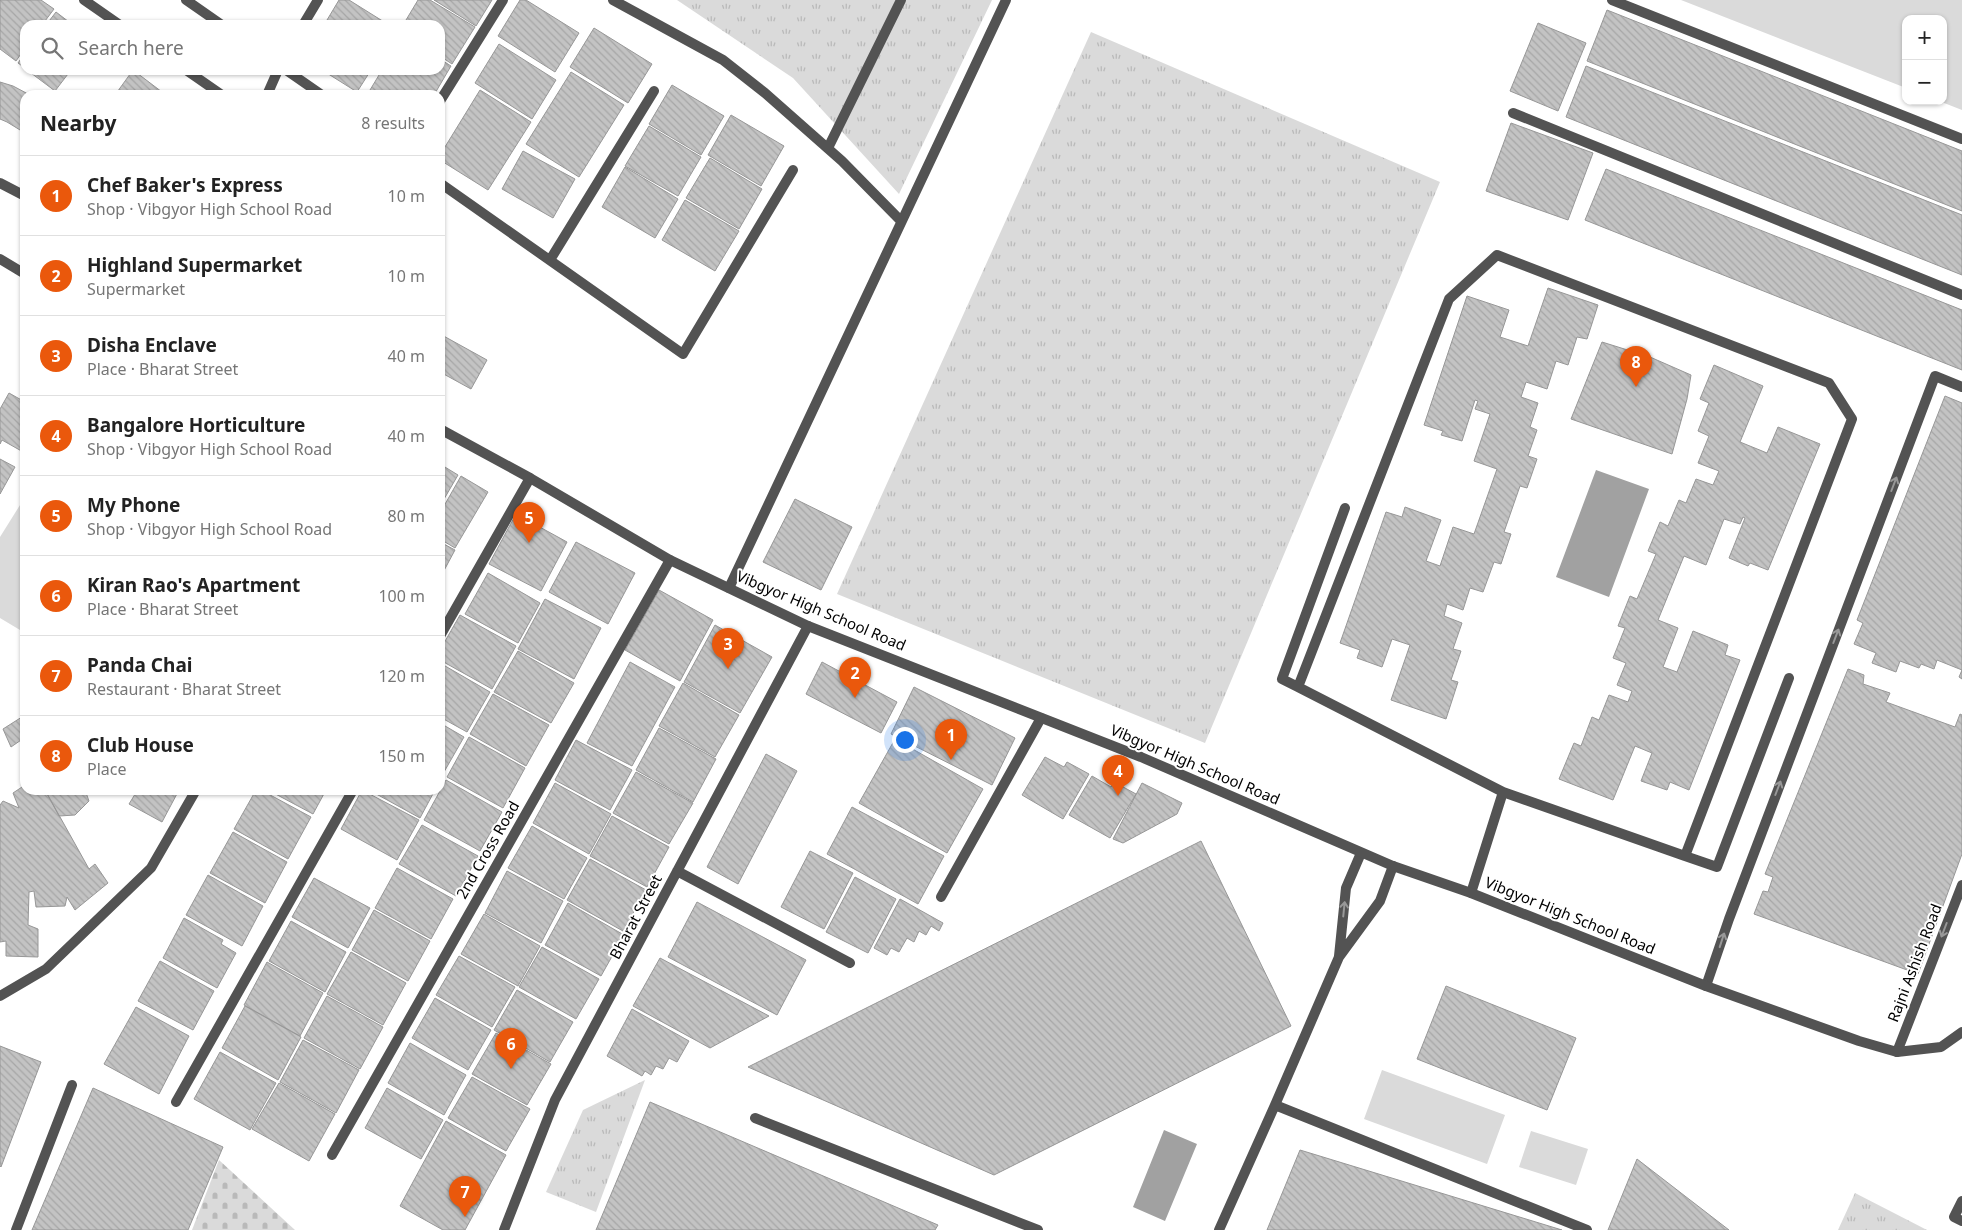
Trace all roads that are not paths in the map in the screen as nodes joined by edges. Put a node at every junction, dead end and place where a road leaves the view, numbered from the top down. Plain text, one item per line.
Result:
1 (84, 0) edge
2 (186, 0) edge
3 (318, 0) edge
4 (503, 0) edge
5 (613, 0) edge
6 (900, 0) edge
7 (1006, 0) edge
8 (1612, 0) edge
9 (113, 20) edge
10 (215, 20) edge
11 (307, 20) edge
12 (193, 75) edge
13 (276, 75) edge
14 (293, 75) edge
15 (215, 90) edge
16 (269, 90) edge
17 (315, 90) edge
18 (654, 91) dead end
19 (445, 93) edge
20 (1513, 113) dead end
21 (1962, 139) edge
22 (828, 148) junction
23 (793, 170) dead end
24 (0, 183) edge
25 (445, 186) edge
26 (20, 193) edge
27 (901, 221) junction
28 (0, 259) edge
29 (550, 260) junction
30 (20, 271) edge
31 (1962, 295) edge
32 (1962, 387) edge
33 (445, 432) edge
34 (530, 478) junction
35 (1345, 508) dead end
36 (670, 560) junction
37 (729, 588) junction
38 (808, 626) junction
39 (445, 627) edge
40 (1789, 678) dead end
41 (1298, 687) junction
42 (1041, 718) junction
43 (1503, 792) junction
44 (193, 795) edge
45 (350, 795) edge
46 (1361, 854) junction
47 (1685, 856) junction
48 (1392, 866) junction
49 (678, 871) junction
50 (1962, 885) edge
51 (1471, 893) junction
52 (941, 897) dead end
53 (1339, 957) junction
54 (850, 963) dead end
55 (1706, 986) junction
56 (0, 996) edge
57 (1962, 1032) edge
58 (1897, 1052) junction
59 (72, 1085) dead end
60 (176, 1102) dead end
61 (1275, 1105) junction
62 (755, 1118) dead end
63 (332, 1155) dead end
64 (1962, 1202) edge
65 (1962, 1221) edge
66 (16, 1230) edge
67 (504, 1230) edge
68 (1038, 1230) edge
69 (1219, 1230) edge
70 (1586, 1230) edge

1 - 9 street
2 - 10 street
3 - 11 street
4 - 19 street
5 - 22 street
6 - 22 street
7 - 27 street
8 - 21 street
12 - 15 street
13 - 16 street
14 - 17 street
18 - 29 street
20 - 31 street
22 - 27 street
23 - 29 street
24 - 26 street
25 - 29 street
27 - 37 street
28 - 30 street
55 -> 32 street
33 - 34 street, Vibgyor High School Road
34 - 36 street, Vibgyor High School Road
34 - 39 street
35 - 41 street
36 - 37 street, Vibgyor High School Road
36 - 63 street, 2nd Cross Road
37 - 38 street, Vibgyor High School Road
38 - 42 street, Vibgyor High School Road
38 - 49 street, Bharat Street
40 - 47 street
41 - 43 street
41 - 47 street
42 - 46 street, Vibgyor High School Road
42 - 52 street
43 - 47 street
43 - 51 street
44 - 56 street
45 - 60 street
46 - 48 street, Vibgyor High School Road
53 -> 46 street
48 - 51 street, Vibgyor High School Road
48 - 53 street
49 - 54 street
49 - 67 street, Bharat Street
50 -> 58 street, Rajni Ashish Road
51 - 55 street, Vibgyor High School Road
53 - 61 street
55 - 58 street, Vibgyor High School Road
57 - 58 street, Vibgyor High School Road
59 - 66 street
61 - 69 street
61 - 70 street
62 - 68 street
64 - 65 street

